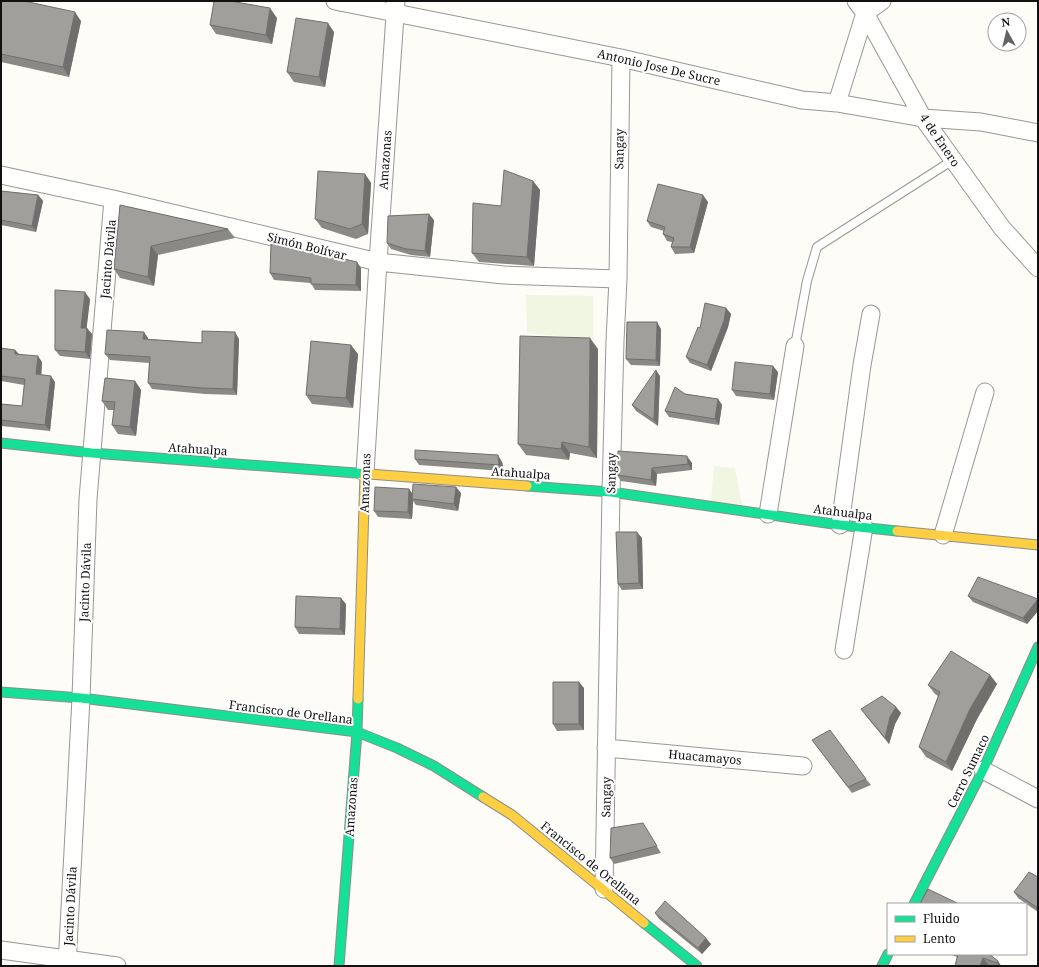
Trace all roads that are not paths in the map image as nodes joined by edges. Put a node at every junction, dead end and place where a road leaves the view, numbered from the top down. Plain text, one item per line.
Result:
1 (335, 1) edge
2 (882, 1) edge
3 (396, 7) edge
4 (860, 7) edge
5 (621, 58) junction
6 (837, 103) junction
7 (923, 118) junction
8 (1038, 133) edge
9 (953, 160) junction
10 (1, 175) edge
11 (113, 199) junction
12 (378, 262) junction
13 (1038, 268) edge
14 (618, 279) junction
15 (871, 314) dead end
16 (795, 346) joint
17 (985, 392) dead end
18 (1, 442) edge
19 (92, 453) junction
20 (365, 473) junction
21 (611, 492) junction
22 (768, 514) junction
23 (840, 525) junction
24 (864, 527) junction
25 (943, 535) junction
26 (1038, 545) edge
27 (1038, 646) edge
28 (844, 650) dead end
29 (1, 692) edge
30 (81, 698) junction
31 (357, 732) junction
32 (606, 748) junction
33 (803, 766) dead end
34 (983, 770) junction
35 (1038, 799) edge
36 (604, 889) junction
37 (915, 903) edge
38 (1, 950) edge
39 (888, 955) edge
40 (67, 963) edge
41 (117, 966) edge
42 (339, 966) edge
43 (697, 966) edge
44 (882, 966) edge

1 - 3 street, Antonio Jose De Sucre
2 - 4 street
3 - 5 street, Antonio Jose De Sucre
3 - 12 street, Amazonas
4 - 6 street
4 - 7 street, 4 de Enero
5 - 6 street, Antonio Jose De Sucre
5 - 14 street, Sangay
6 - 7 street, Antonio Jose De Sucre
7 - 8 street, Antonio Jose De Sucre
7 - 9 street, 4 de Enero
9 - 13 street, 4 de Enero
9 - 16 lane
10 - 11 street, Simón Bolívar
11 - 12 street, Simón Bolívar
11 - 19 street, Jacinto Dávila
12 - 14 street, Simón Bolívar
12 - 20 street, Amazonas
14 - 21 street, Sangay
15 - 23 street
16 - 22 street
17 - 25 street
18 - 19 street, Atahualpa
19 - 20 street, Atahualpa
19 - 30 street, Jacinto Dávila
20 - 21 street, Atahualpa
20 - 31 street, Amazonas
21 - 22 street, Atahualpa
21 - 32 street, Sangay
22 - 23 street, Atahualpa
23 - 24 street, Atahualpa
24 - 25 street, Atahualpa
24 - 28 street
25 - 26 street, Atahualpa
27 - 34 street, Cerro Sumaco
29 - 30 street, Francisco de Orellana
30 - 31 street, Francisco de Orellana
30 - 40 street, Jacinto Dávila
31 - 36 street, Francisco de Orellana
31 - 42 street, Amazonas
32 - 33 street, Huacamayos
32 - 36 street, Sangay
34 - 35 street
34 - 37 street, Cerro Sumaco
36 - 43 street, Francisco de Orellana
38 - 40 street
39 - 44 street
40 - 41 street

